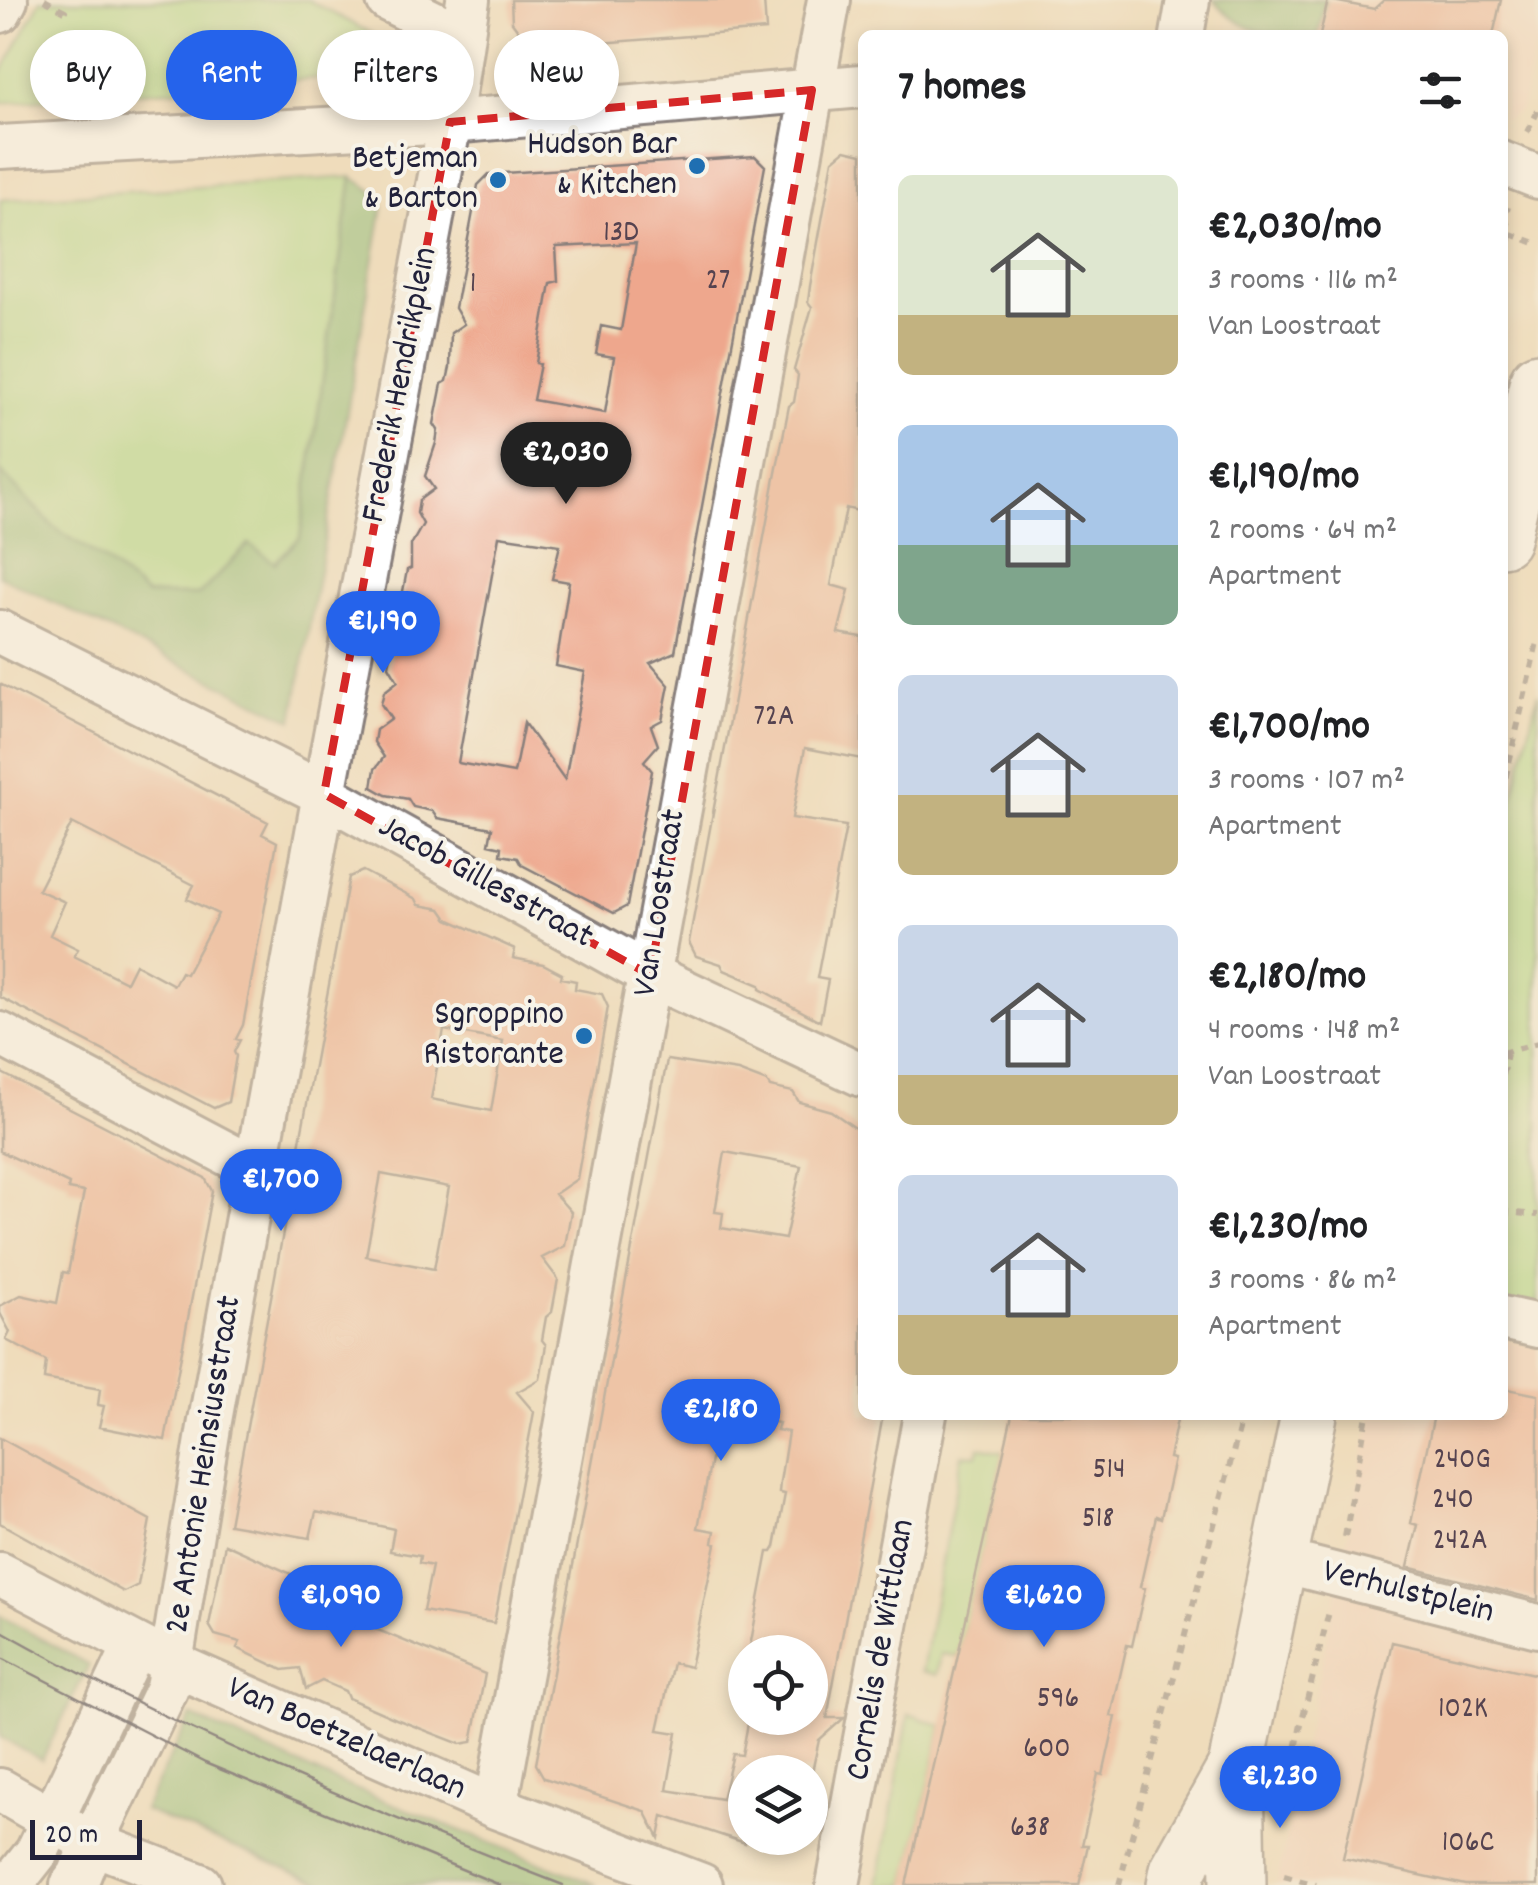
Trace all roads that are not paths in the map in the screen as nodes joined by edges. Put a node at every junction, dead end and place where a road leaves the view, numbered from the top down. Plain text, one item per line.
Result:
1 (6, 0) edge
2 (388, 0) edge
3 (829, 0) edge
4 (1188, 0) edge
5 (0, 11) edge
6 (465, 18) edge
7 (1183, 30) edge
8 (858, 86) edge
9 (812, 90) junction
10 (450, 122) junction
11 (0, 147) edge
12 (1508, 165) edge
13 (1538, 177) edge
14 (1538, 380) edge
15 (1508, 512) edge
16 (0, 632) edge
17 (324, 794) junction
18 (650, 974) junction
19 (0, 1034) edge
20 (858, 1073) edge
21 (256, 1169) junction
22 (1508, 1319) edge
23 (1538, 1326) edge
24 (924, 1420) edge
25 (1308, 1420) edge
26 (1278, 1560) junction
27 (0, 1574) edge
28 (1538, 1626) edge
29 (135, 1644) junction
30 (174, 1664) junction
31 (1236, 1768) junction
32 (0, 1790) edge
33 (496, 1806) junction
34 (52, 1820) junction
35 (92, 1843) junction
36 (1255, 1879) edge
37 (11, 1885) edge
38 (72, 1885) edge
39 (200, 1885) edge
40 (701, 1885) edge
41 (838, 1885) edge
42 (1175, 1885) edge

1 - 5 street
2 - 6 street
3 - 9 street, Van Loostraat
4 - 7 street
6 - 10 street, Frederik Hendrikplein
8 - 9 street
9 - 10 street
9 - 18 street, Van Loostraat
10 - 11 street
10 - 17 street, Frederik Hendrikplein
12 - 13 street
14 - 15 main road
16 - 17 street
17 - 18 street, Jacob Gillesstraat
17 - 21 street, 2e Antonie Heinsiusstraat
18 - 20 street, Jacob Gillesstraat
18 - 33 street, Van Loostraat
19 - 21 street
21 - 30 street, 2e Antonie Heinsiusstraat
22 - 23 street
24 - 41 street, Cornelis de Wittlaan
25 - 26 main road
26 - 28 street, Verhulstplein
26 - 31 main road
27 - 29 street, Van Boetzelaerlaan
29 - 30 street, Van Boetzelaerlaan
29 - 34 street
30 - 33 street, Van Boetzelaerlaan
30 - 35 street, 2e Antonie Heinsiusstraat
31 - 36 main road
31 - 42 main road
32 - 34 street
33 - 40 street, Van Boetzelaerlaan
34 - 35 street
34 - 37 street
35 - 38 street, 2e Antonie Heinsiusstraat
35 - 39 street

